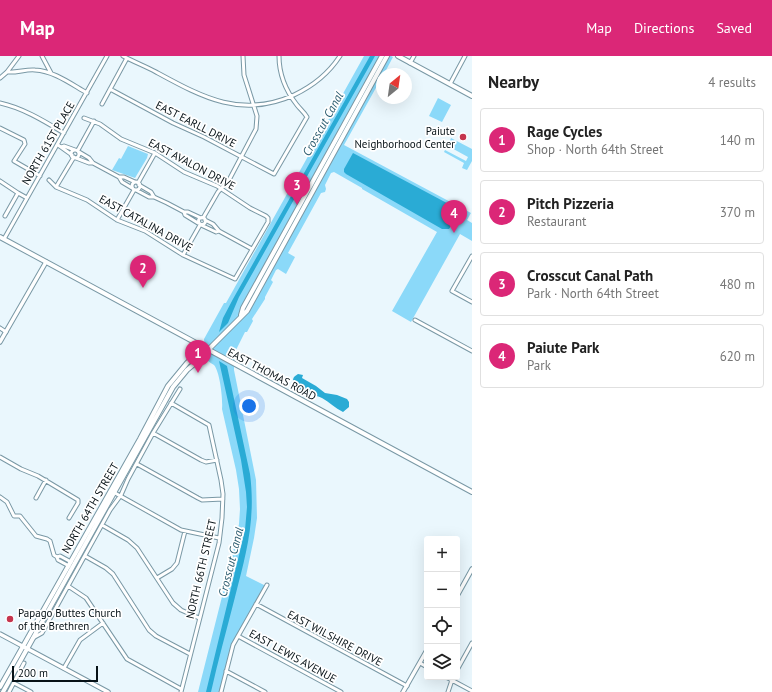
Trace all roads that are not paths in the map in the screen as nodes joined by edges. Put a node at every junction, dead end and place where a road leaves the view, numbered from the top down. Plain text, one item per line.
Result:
1 (19, 56) edge
2 (42, 56) edge
3 (107, 56) edge
4 (123, 56) edge
5 (243, 56) edge
6 (279, 56) edge
7 (340, 56) edge
8 (382, 56) edge
9 (387, 56) edge
10 (398, 56) edge
11 (414, 56) edge
12 (465, 56) edge
13 (127, 58) junction
14 (410, 63) junction
15 (7, 72) junction
16 (51, 73) junction
17 (0, 78) edge
18 (450, 84) junction
19 (110, 89) junction
20 (87, 93) junction
21 (291, 96) junction
22 (472, 96) edge
23 (0, 103) edge
24 (102, 104) dead end
25 (254, 105) junction
26 (84, 118) dead end
27 (94, 121) junction
28 (0, 128) edge
29 (64, 133) junction
30 (60, 146) junction
31 (77, 151) junction
32 (155, 153) junction
33 (74, 157) junction
34 (242, 157) junction
35 (93, 163) junction
36 (40, 176) junction
37 (119, 177) junction
38 (49, 180) dead end
39 (0, 181) edge
40 (137, 183) junction
41 (56, 187) junction
42 (221, 189) junction
43 (134, 190) junction
44 (18, 193) junction
45 (154, 197) junction
46 (27, 198) junction
47 (184, 212) junction
48 (5, 216) dead end
49 (203, 219) junction
50 (117, 220) junction
51 (200, 224) junction
52 (219, 231) junction
53 (2, 238) edge
54 (252, 249) junction
55 (183, 255) junction
56 (472, 256) edge
57 (46, 262) junction
58 (472, 302) edge
59 (241, 315) junction
60 (415, 320) dead end
61 (0, 328) edge
62 (6, 332) junction
63 (0, 342) edge
64 (208, 350) junction
65 (472, 351) edge
66 (180, 389) dead end
67 (171, 403) junction
68 (154, 433) junction
69 (0, 457) edge
70 (217, 460) junction
71 (137, 464) junction
72 (46, 480) junction
73 (113, 491) junction
74 (472, 491) edge
75 (121, 496) junction
76 (0, 497) edge
77 (36, 498) dead end
78 (223, 499) junction
79 (69, 518) dead end
80 (102, 525) junction
81 (185, 531) junction
82 (219, 538) junction
83 (85, 556) junction
84 (71, 565) junction
85 (472, 569) edge
86 (157, 578) junction
87 (267, 585) dead end
88 (68, 586) junction
89 (460, 591) edge
90 (256, 604) junction
91 (199, 618) junction
92 (103, 623) junction
93 (0, 634) edge
94 (238, 636) junction
95 (33, 638) junction
96 (472, 643) edge
97 (25, 647) junction
98 (190, 654) junction
99 (424, 656) edge
100 (24, 663) dead end
101 (420, 663) junction
102 (424, 665) edge
103 (460, 665) edge
104 (64, 668) junction
105 (226, 672) junction
106 (452, 680) edge
107 (454, 680) edge
108 (14, 683) junction
109 (406, 686) junction
110 (0, 687) edge
111 (181, 691) edge
112 (472, 691) edge
113 (3, 692) edge
114 (9, 692) edge
115 (31, 692) edge
116 (108, 692) edge
117 (221, 692) edge
118 (265, 692) edge
119 (340, 692) edge
120 (403, 692) edge
121 (448, 692) edge

1 - 15 street
2 - 16 street
3 - 20 street, NORTH 61ST PLACE
4 - 13 street
5 - 25 street
6 - 21 street
7 - 21 street
8 - 59 main road, NORTH 64TH STREET
9 - 59 main road, NORTH 64TH STREET
10 - 14 main road
11 - 14 street
12 - 18 street
13 - 19 street
13 - 25 street
14 - 18 main road
15 - 16 street
15 - 17 street
16 - 20 street
18 - 22 main road
19 - 24 street
19 - 34 street, EAST EARLL DRIVE
20 - 29 street, NORTH 61ST PLACE
21 - 25 street
21 - 34 street, EAST EARLL DRIVE
23 - 29 street
25 - 34 street
26 - 27 street, EAST AVALON DRIVE
27 - 31 street
27 - 32 street, EAST AVALON DRIVE
28 - 36 street
29 - 30 street, NORTH 61ST PLACE
30 - 31 street
30 - 33 street
30 - 36 street, NORTH 61ST PLACE
31 - 33 street
31 - 33 street
31 - 35 street
32 - 40 street
32 - 42 street, EAST AVALON DRIVE
33 - 35 street
33 - 41 street
34 - 42 street
35 - 37 street
36 - 46 street, NORTH 61ST PLACE
37 - 40 street
37 - 43 street
38 - 41 street, EAST CATALINA DRIVE
39 - 44 street
40 - 43 street
40 - 43 street
40 - 45 street
41 - 50 street, EAST CATALINA DRIVE
42 - 49 street
42 - 54 street, EAST AVALON DRIVE
43 - 45 street
43 - 50 street
44 - 46 street
44 - 48 street
45 - 47 street
46 - 53 street, NORTH 61ST PLACE
47 - 49 street
47 - 51 street
49 - 51 street
49 - 51 street
49 - 52 street
50 - 55 street, EAST CATALINA DRIVE
51 - 52 street
51 - 55 street
52 - 54 street
53 - 57 main road, EAST THOMAS ROAD
54 - 55 street, EAST CATALINA DRIVE
56 - 58 street
57 - 62 street
57 - 64 main road, EAST THOMAS ROAD
59 - 64 main road, NORTH 64TH STREET
60 - 65 street
61 - 62 street
62 - 63 street
64 - 73 main road, NORTH 64TH STREET
64 - 74 main road, EAST THOMAS ROAD
66 - 67 street, NORTH 64TH STREET
67 - 68 street, NORTH 64TH STREET
67 - 70 street, NORTH 66TH STREET
68 - 70 street
68 - 71 street, NORTH 64TH STREET
69 - 72 street
70 - 78 street, NORTH 66TH STREET
71 - 75 street, NORTH 64TH STREET
71 - 78 street
72 - 77 street
72 - 79 street
73 - 75 street
73 - 84 main road, NORTH 64TH STREET
75 - 80 street, NORTH 64TH STREET
75 - 81 street
76 - 84 street
78 - 82 street, NORTH 66TH STREET
80 - 83 street, NORTH 64TH STREET
80 - 86 street
81 - 82 street
81 - 86 street
82 - 91 street, NORTH 66TH STREET
83 - 88 street, NORTH 64TH STREET
83 - 98 street
84 - 95 main road, NORTH 64TH STREET
84 - 97 main road, NORTH 64TH STREET
85 - 89 street
86 - 91 street
87 - 90 street
88 - 92 street
88 - 95 street, NORTH 64TH STREET
90 - 94 street
90 - 109 street, EAST WILSHIRE DRIVE
91 - 98 street, NORTH 66TH STREET
92 - 104 street
92 - 111 street
93 - 97 street
94 - 105 street
94 - 119 street, EAST LEWIS AVENUE
95 - 97 main road, NORTH 64TH STREET
96 - 103 street
97 - 104 street
97 - 110 main road, NORTH 64TH STREET
97 - 113 main road, NORTH 64TH STREET
98 - 111 street, NORTH 66TH STREET
99 - 101 street
100 - 108 street
101 - 102 street
101 - 109 street
104 - 116 street
105 - 117 street
105 - 118 street
106 - 121 street
107 - 112 street
108 - 114 street
108 - 115 street
109 - 120 street

